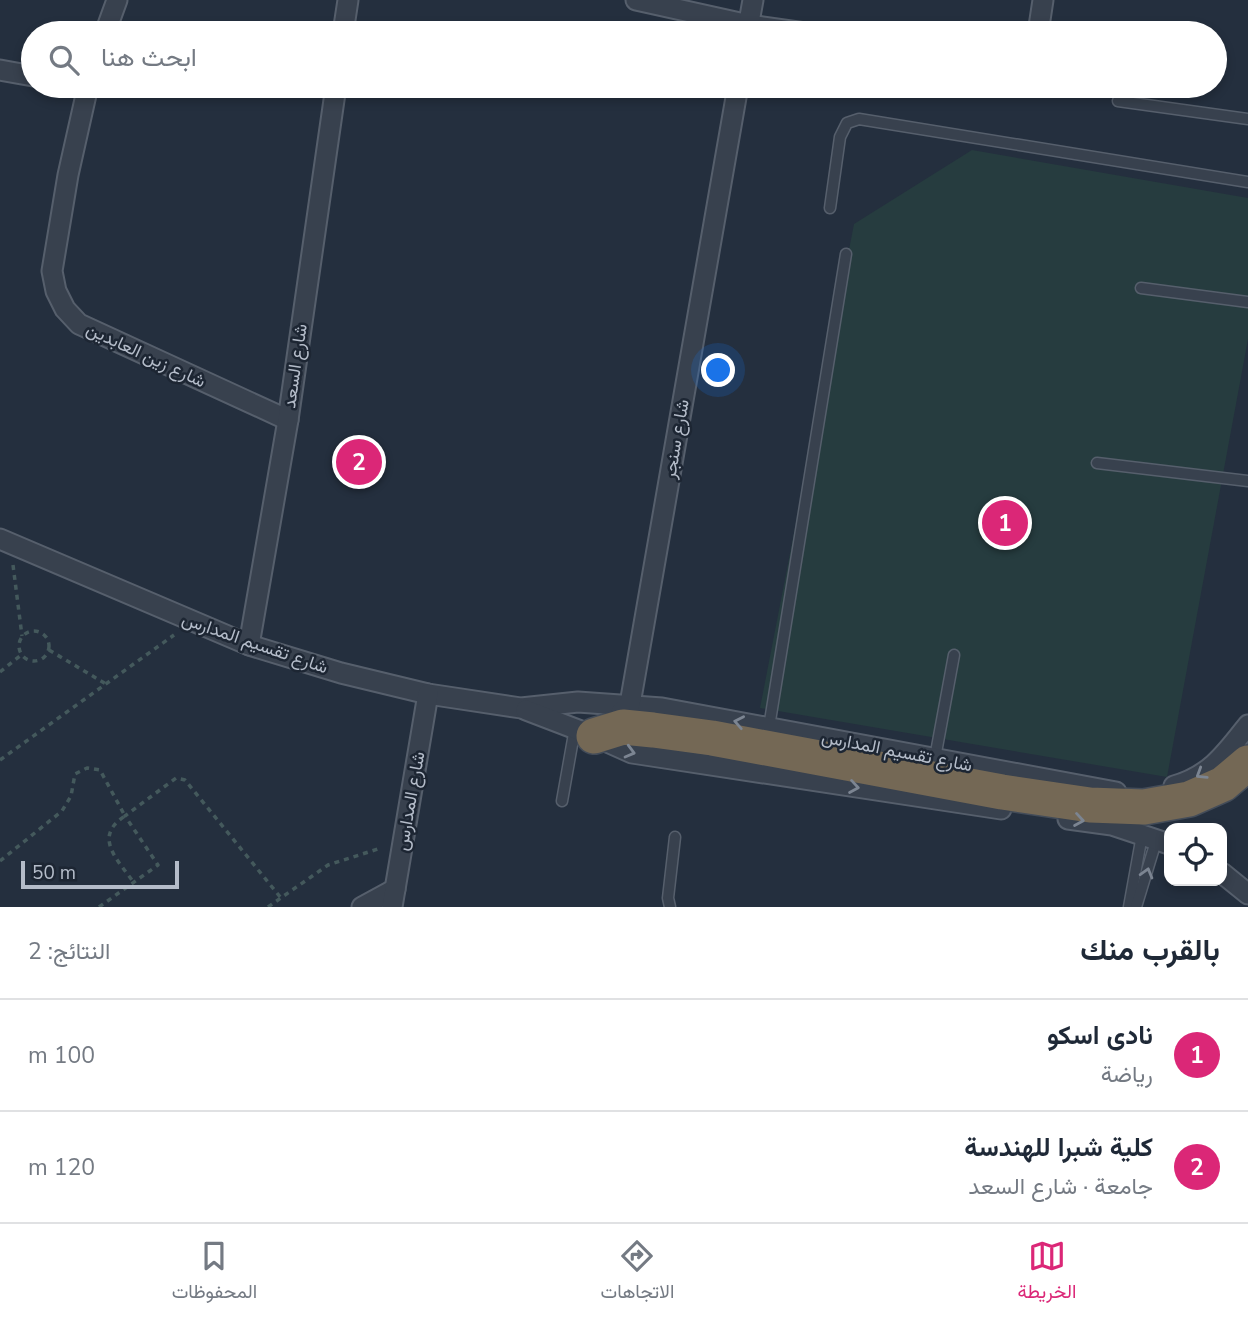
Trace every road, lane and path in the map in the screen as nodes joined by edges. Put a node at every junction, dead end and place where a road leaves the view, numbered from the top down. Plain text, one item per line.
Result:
1 (117, 0) edge
2 (348, 0) edge
3 (636, 0) edge
4 (753, 0) edge
5 (1043, 0) edge
6 (109, 21) edge
7 (345, 21) edge
8 (717, 21) edge
9 (749, 21) edge
10 (1040, 21) edge
11 (0, 70) edge
12 (21, 74) edge
13 (85, 98) edge
14 (334, 98) edge
15 (736, 98) edge
16 (1118, 101) dead end
17 (1248, 119) edge
18 (1248, 182) edge
19 (830, 208) dead end
20 (846, 254) dead end
21 (1140, 288) dead end
22 (1248, 302) edge
23 (288, 420) junction
24 (1097, 463) dead end
25 (1248, 481) edge
26 (5, 542) edge
27 (192, 622) junction
28 (22, 636) junction
29 (249, 645) junction
30 (49, 650) junction
31 (954, 654) dead end
32 (21, 655) junction
33 (0, 672) edge
34 (106, 684) junction
35 (428, 694) junction
36 (630, 704) junction
37 (522, 708) junction
38 (1248, 725) edge
39 (769, 727) junction
40 (584, 732) junction
41 (935, 758) junction
42 (0, 760) edge
43 (1248, 763) edge
44 (562, 801) dead end
45 (125, 816) junction
46 (674, 837) dead end
47 (1156, 839) edge
48 (403, 841) junction
49 (0, 861) edge
50 (1227, 877) edge
51 (135, 883) junction
52 (1248, 894) edge
53 (281, 898) junction
54 (394, 898) edge
55 (99, 907) edge
56 (268, 907) edge
57 (362, 907) edge
58 (670, 907) edge
59 (1129, 907) edge
60 (1136, 907) edge

1 - 6 street
2 - 7 street
3 - 8 street
4 - 9 street
5 - 10 street
11 - 12 street
13 - 23 street, شارع زين العابدين
14 - 23 street, شارع السعد
15 - 36 street, شارع سنجر
16 - 17 lane
18 - 19 lane
20 - 39 lane
21 - 22 lane
23 - 29 street, شارع السعد
24 - 25 lane
26 - 27 street, شارع تقسيم المدارس
26 - 28 path
27 - 29 street, شارع تقسيم المدارس
27 - 34 path
28 - 30 path
28 - 32 path
29 - 35 street, شارع تقسيم المدارس
30 - 32 path
30 - 34 path
31 - 41 lane
32 - 33 path
34 - 42 path
35 - 37 street, شارع تقسيم المدارس
35 - 48 street, شارع المدارس
36 - 37 street, شارع تقسيم المدارس
39 -> 36 street, شارع تقسيم المدارس
36 - 40 street
37 - 40 street, شارع تقسيم المدارس
38 -> 41 street, شارع تقسيم المدارس
39 - 41 street, شارع تقسيم المدارس
40 - 43 highway
40 - 44 lane
40 -> 47 street, شارع تقسيم المدارس
45 - 49 path
45 - 51 path
45 - 51 path
45 - 53 path
46 - 58 lane
47 - 59 lane
60 -> 47 lane
48 - 53 path
48 - 54 street, شارع المدارس
50 - 52 street
51 - 55 path
53 - 56 path
54 - 57 street

